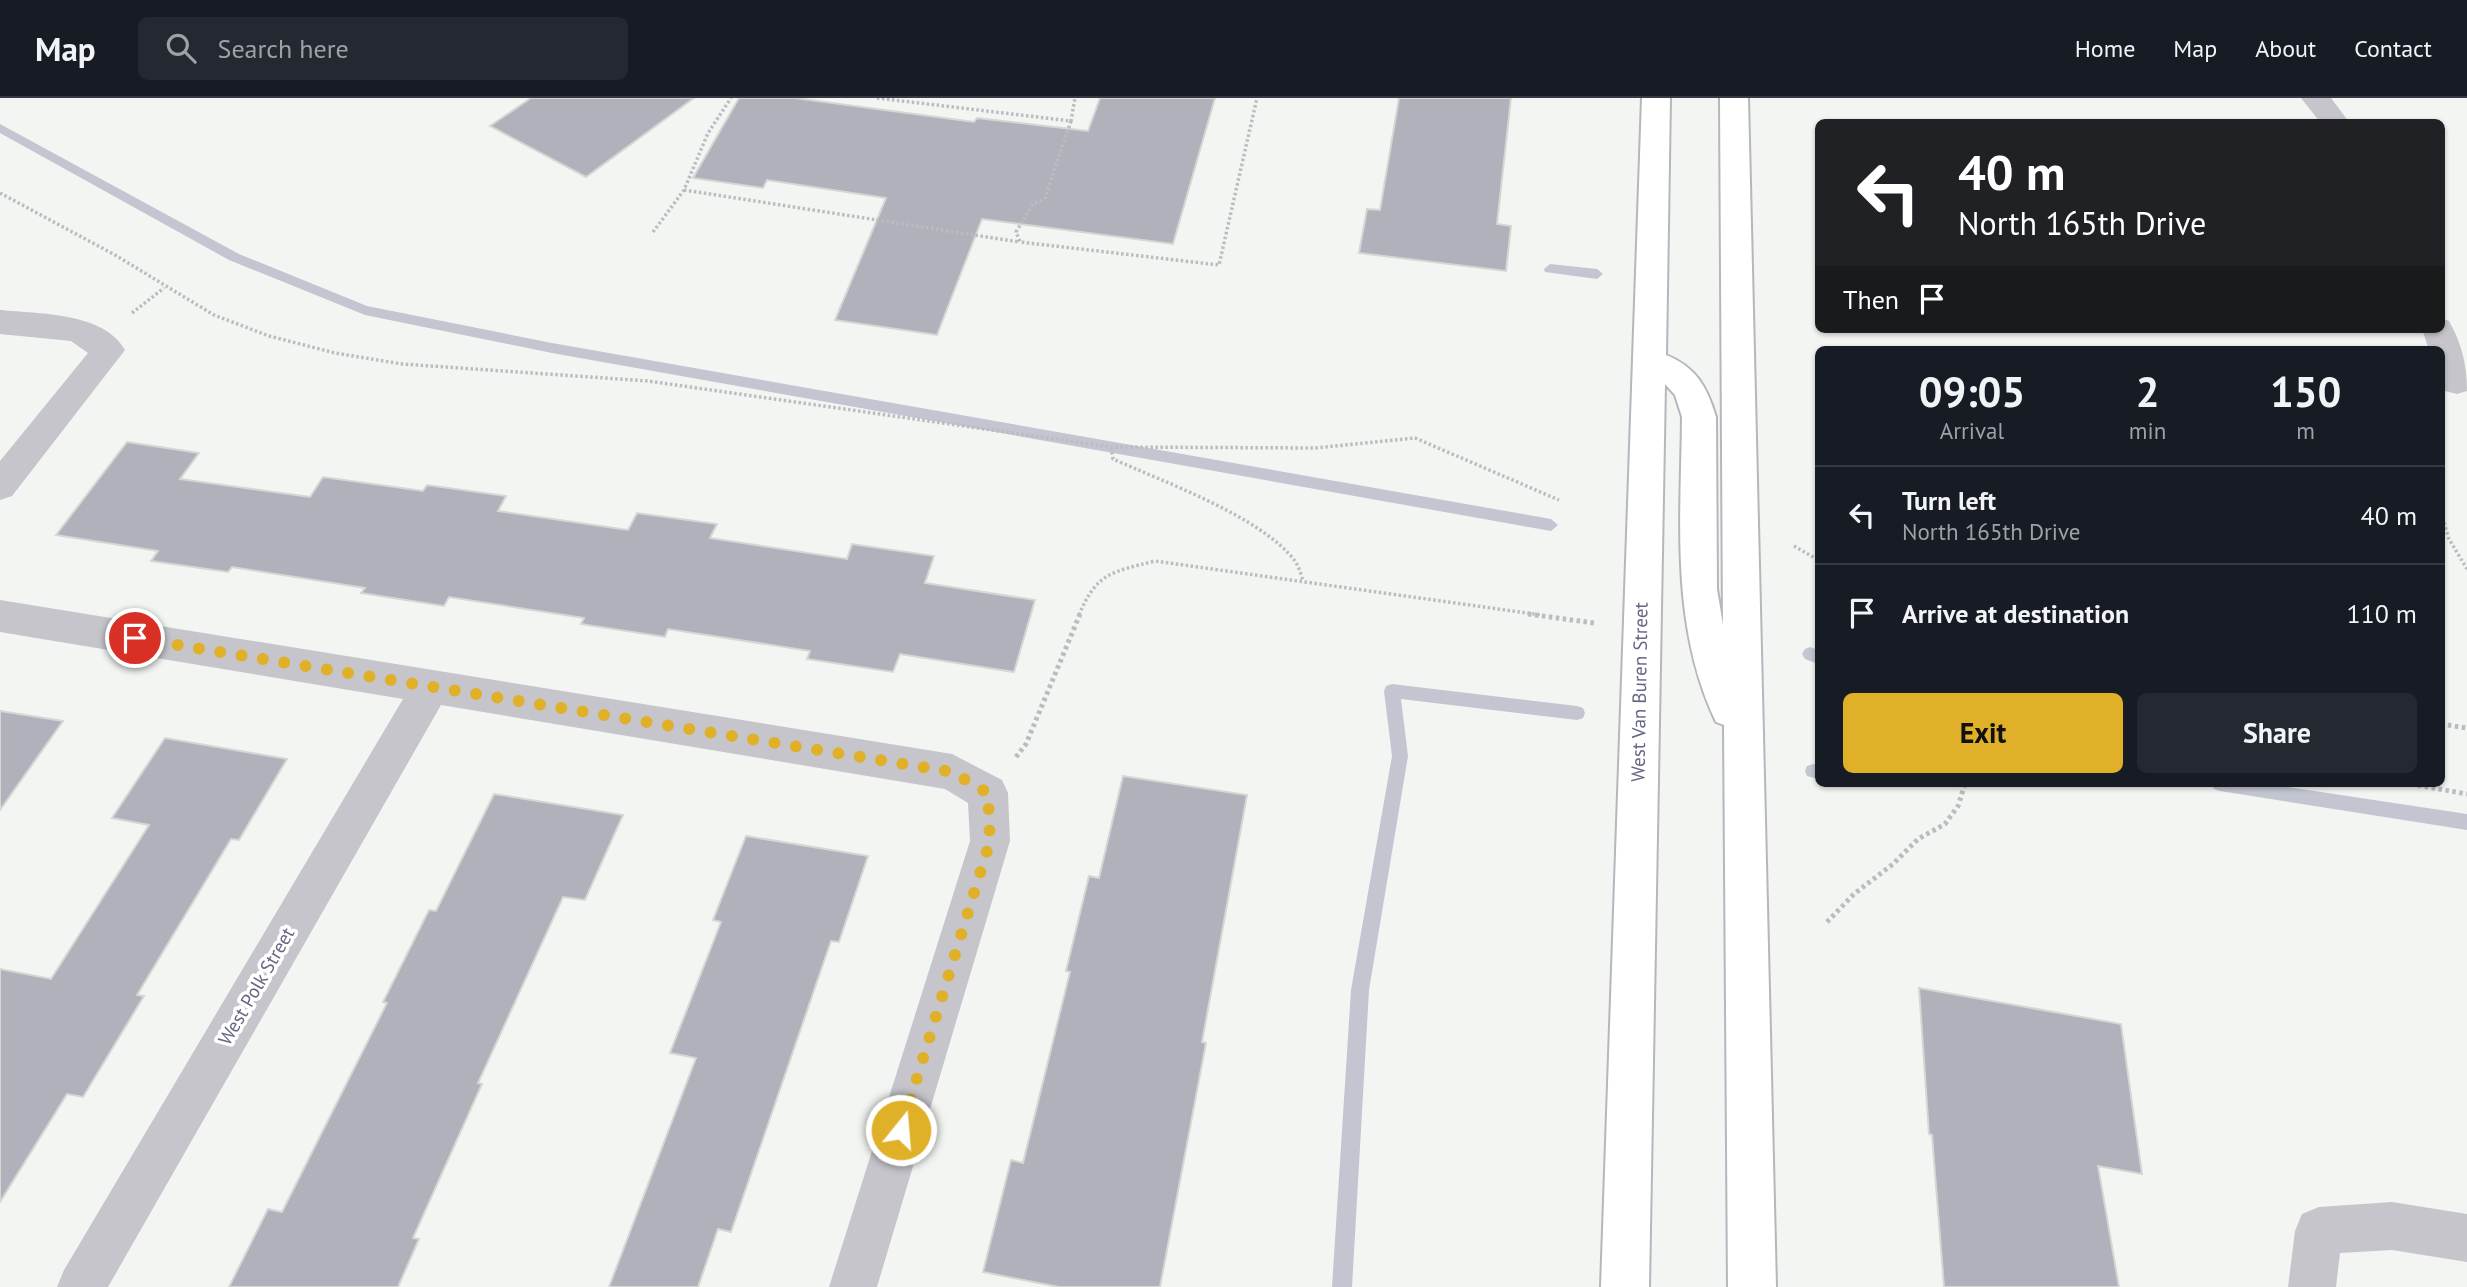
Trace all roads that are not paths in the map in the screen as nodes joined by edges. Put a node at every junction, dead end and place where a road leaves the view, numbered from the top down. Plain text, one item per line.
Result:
1 (1656, 98) edge
2 (1734, 98) edge
3 (2315, 98) edge
4 (2332, 119) edge
5 (0, 322) edge
6 (2445, 351) edge
7 (1648, 361) junction
8 (2455, 382) edge
9 (0, 486) edge
10 (0, 616) edge
11 (431, 686) junction
12 (1743, 747) junction
13 (2467, 1238) edge
14 (81, 1287) edge
15 (853, 1287) edge
16 (1625, 1287) edge
17 (1752, 1287) edge
18 (2312, 1287) edge

1 - 7 main road, West Van Buren Street
2 - 12 main road
3 - 4 street
5 - 9 street
6 - 8 street
7 - 12 main road
7 - 16 main road, West Van Buren Street
10 - 11 street
11 - 14 street, West Polk Street
11 - 15 street
12 - 17 main road
13 - 18 street

